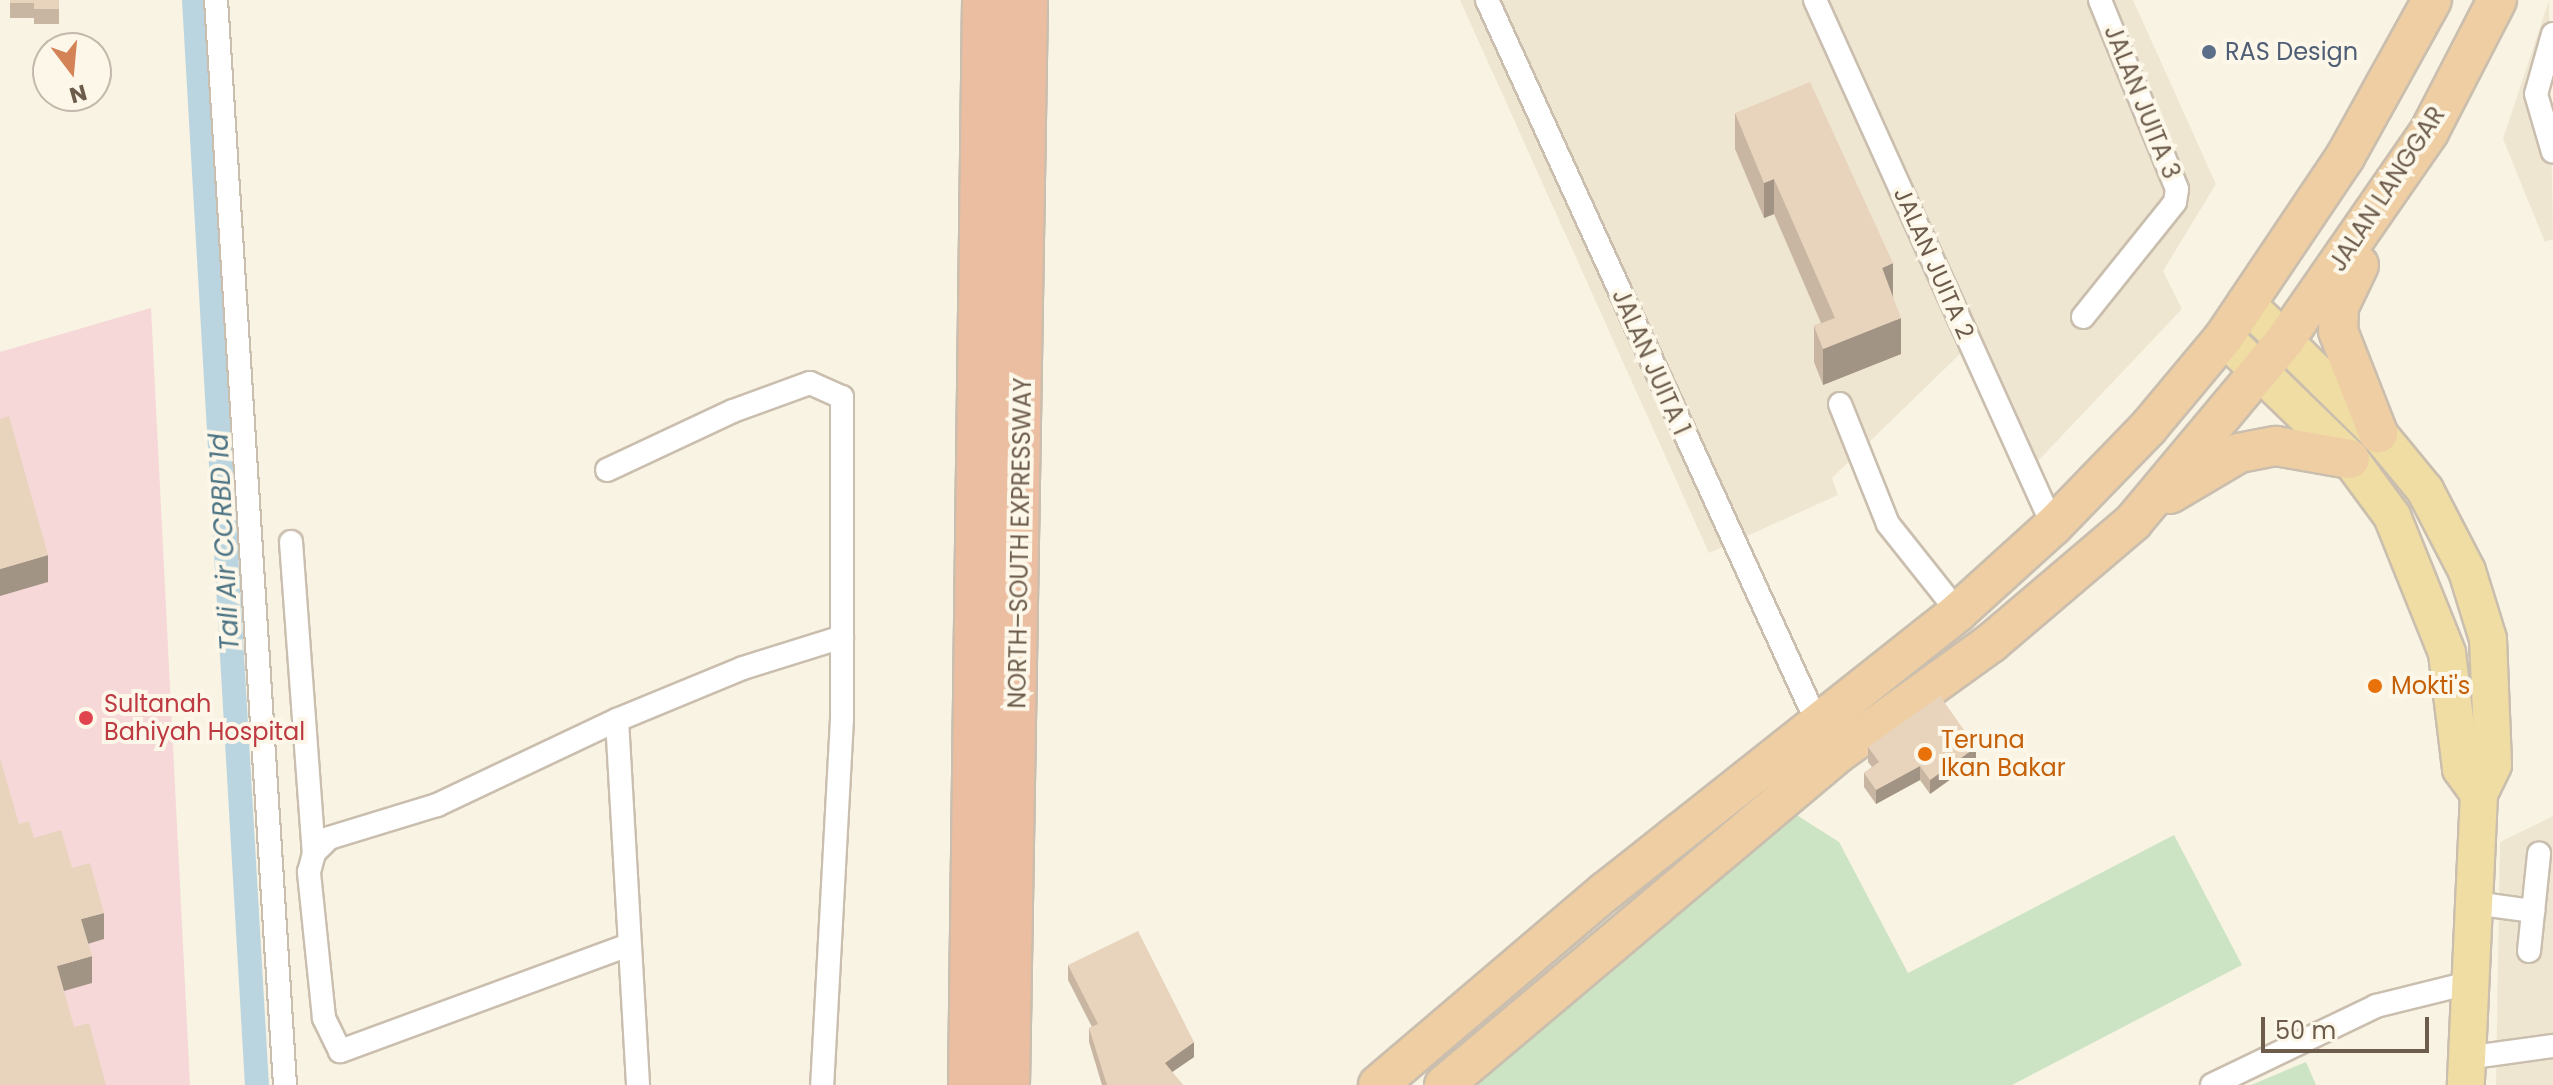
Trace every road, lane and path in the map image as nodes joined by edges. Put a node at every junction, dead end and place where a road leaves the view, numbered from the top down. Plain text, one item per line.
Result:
1 (216, 0) edge
2 (984, 0) edge
3 (1026, 0) edge
4 (1487, 0) edge
5 (1815, 0) edge
6 (2100, 0) edge
7 (2432, 0) edge
8 (2497, 0) edge
9 (2553, 34) edge
10 (2429, 132) junction
11 (2553, 152) edge
12 (2246, 303) junction
13 (2083, 317) dead end
14 (2224, 337) junction
15 (2274, 354) junction
16 (1840, 404) dead end
17 (2378, 433) junction
18 (2350, 459) junction
19 (607, 470) dead end
20 (2133, 522) junction
21 (2053, 526) junction
22 (291, 542) dead end
23 (1958, 612) junction
24 (842, 637) junction
25 (617, 720) junction
26 (1817, 722) junction
27 (2479, 794) junction
28 (314, 853) junction
29 (2539, 854) dead end
30 (2474, 903) junction
31 (2533, 911) junction
32 (626, 946) junction
33 (2529, 951) dead end
34 (2469, 983) junction
35 (2553, 1046) edge
36 (2466, 1072) edge
37 (285, 1085) edge
38 (638, 1085) edge
39 (822, 1085) edge
40 (970, 1085) edge
41 (1008, 1085) edge
42 (1378, 1085) edge
43 (1444, 1085) edge
44 (2212, 1085) edge

1 - 37 street
2 - 40 highway, NORTH–SOUTH EXPRESSWAY
3 - 41 highway, NORTH–SOUTH EXPRESSWAY
4 - 26 street, JALAN JUITA 1
5 - 21 street, JALAN JUITA 2
6 - 13 street, JALAN JUITA 3
7 - 12 highway
8 - 10 highway, JALAN LANGGAR
9 - 11 street
10 - 15 highway, JALAN LANGGAR
10 - 17 highway
12 - 14 highway
12 - 15 main road
14 - 15 main road
14 - 21 highway
15 - 17 main road
15 - 18 main road
15 - 20 highway, JALAN LANGGAR
16 - 23 street
17 - 27 main road
18 - 20 highway
18 - 27 main road
19 - 24 street
20 - 43 highway
21 - 23 highway
22 - 28 street
23 - 26 highway
24 - 25 street
24 - 39 street
25 - 28 street
25 - 32 street
26 - 42 highway
27 - 30 main road
28 - 32 street
29 - 31 street
30 - 31 street
30 - 34 main road
31 - 33 street
32 - 38 street
34 - 36 main road
34 - 44 street
35 - 36 street

